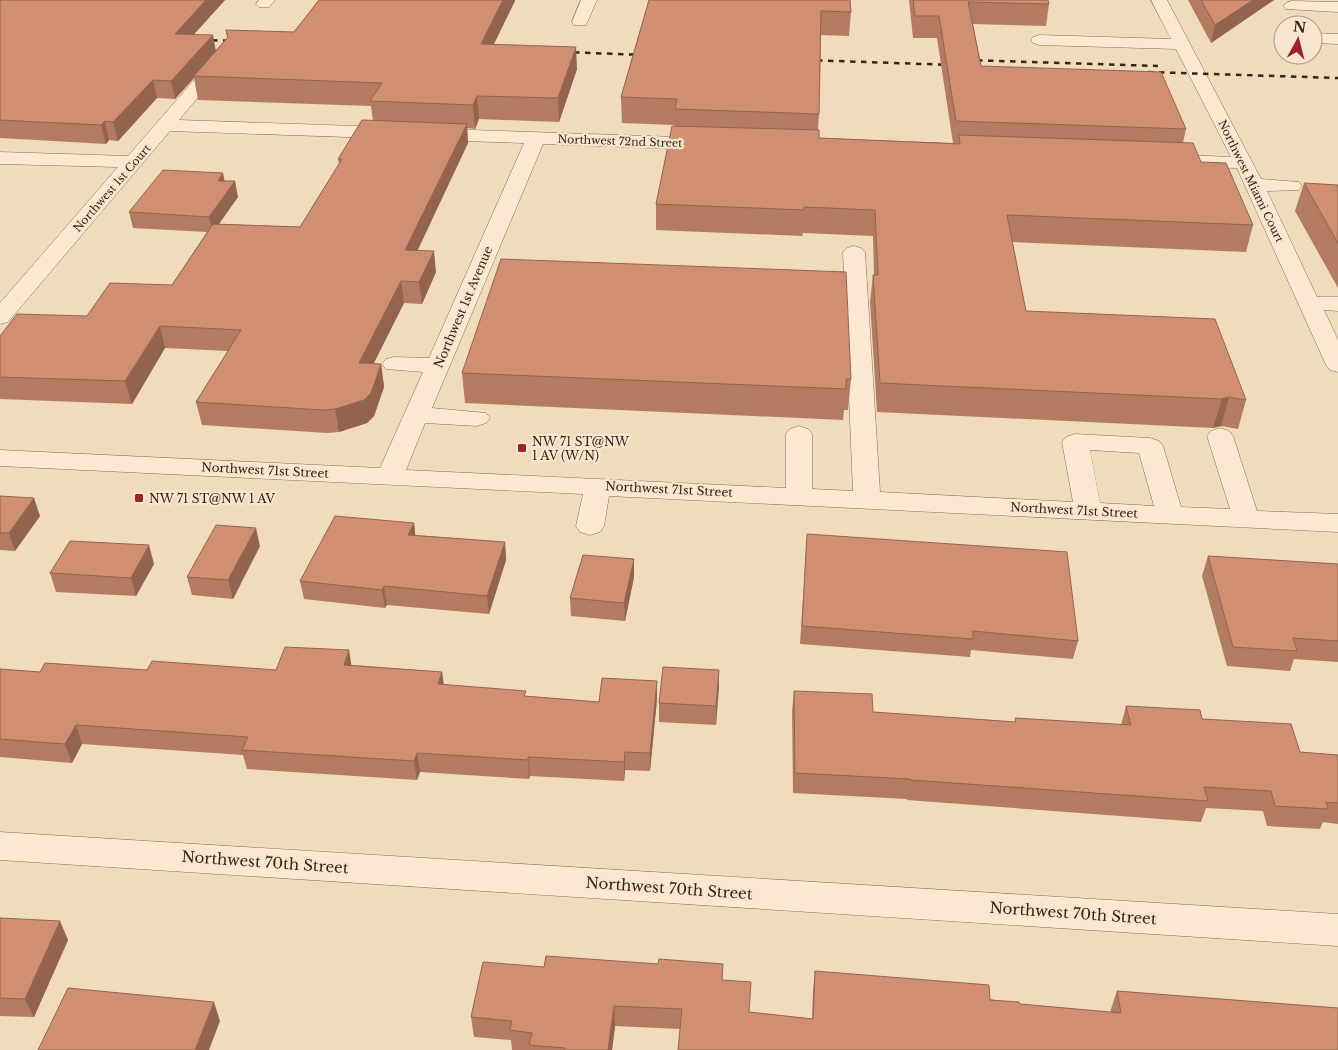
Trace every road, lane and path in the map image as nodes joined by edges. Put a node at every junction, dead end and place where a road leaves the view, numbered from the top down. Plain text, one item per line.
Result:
1 (589, 0) edge
2 (1159, 0) edge
3 (1291, 6) dead end
4 (1338, 7) edge
5 (580, 22) dead end
6 (1323, 38) edge
7 (1338, 39) edge
8 (1039, 40) dead end
9 (1182, 44) junction
10 (223, 58) edge
11 (166, 125) junction
12 (536, 138) junction
13 (726, 145) edge
14 (0, 158) edge
15 (1144, 159) edge
16 (134, 162) junction
17 (1244, 163) junction
18 (1254, 185) junction
19 (1292, 186) dead end
20 (854, 252) dead end
21 (1309, 303) junction
22 (1338, 304) edge
23 (4, 308) edge
24 (394, 364) dead end
25 (1338, 365) edge
26 (438, 366) junction
27 (416, 415) junction
28 (477, 418) dead end
29 (799, 434) dead end
30 (1220, 436) dead end
31 (0, 458) edge
32 (390, 476) junction
33 (598, 486) junction
34 (799, 496) junction
35 (867, 499) junction
36 (1088, 510) junction
37 (1170, 514) junction
38 (1246, 518) junction
39 (1338, 523) edge
40 (590, 526) dead end
41 (0, 846) edge
42 (1338, 930) edge

1 - 5 street
2 - 9 street, Northwest Miami Court
3 - 4 street
6 - 7 street
8 - 9 street
9 - 17 street, Northwest Miami Court
10 - 11 street, Northwest 1st Court
11 - 12 street, Northwest 72nd Street
11 - 16 street, Northwest 1st Court
12 - 13 street, Northwest 72nd Street
12 - 26 street, Northwest 1st Avenue
14 - 16 street
15 - 17 street
16 - 23 street, Northwest 1st Court
17 - 18 street, Northwest Miami Court
18 - 19 street
18 - 21 street, Northwest Miami Court
20 - 35 street
21 - 22 street
21 - 25 street, Northwest Miami Court
24 - 26 street
26 - 27 street, Northwest 1st Avenue
27 - 28 street
27 - 32 street, Northwest 1st Avenue
29 - 34 street
30 - 38 street
31 - 32 street, Northwest 71st Street
32 - 33 street, Northwest 71st Street
33 - 34 street, Northwest 71st Street
33 - 40 street
34 - 35 street, Northwest 71st Street
35 - 36 street, Northwest 71st Street
36 - 37 street, Northwest 71st Street
36 - 37 street
37 - 38 street, Northwest 71st Street
38 - 39 street, Northwest 71st Street
41 - 42 street, Northwest 70th Street

